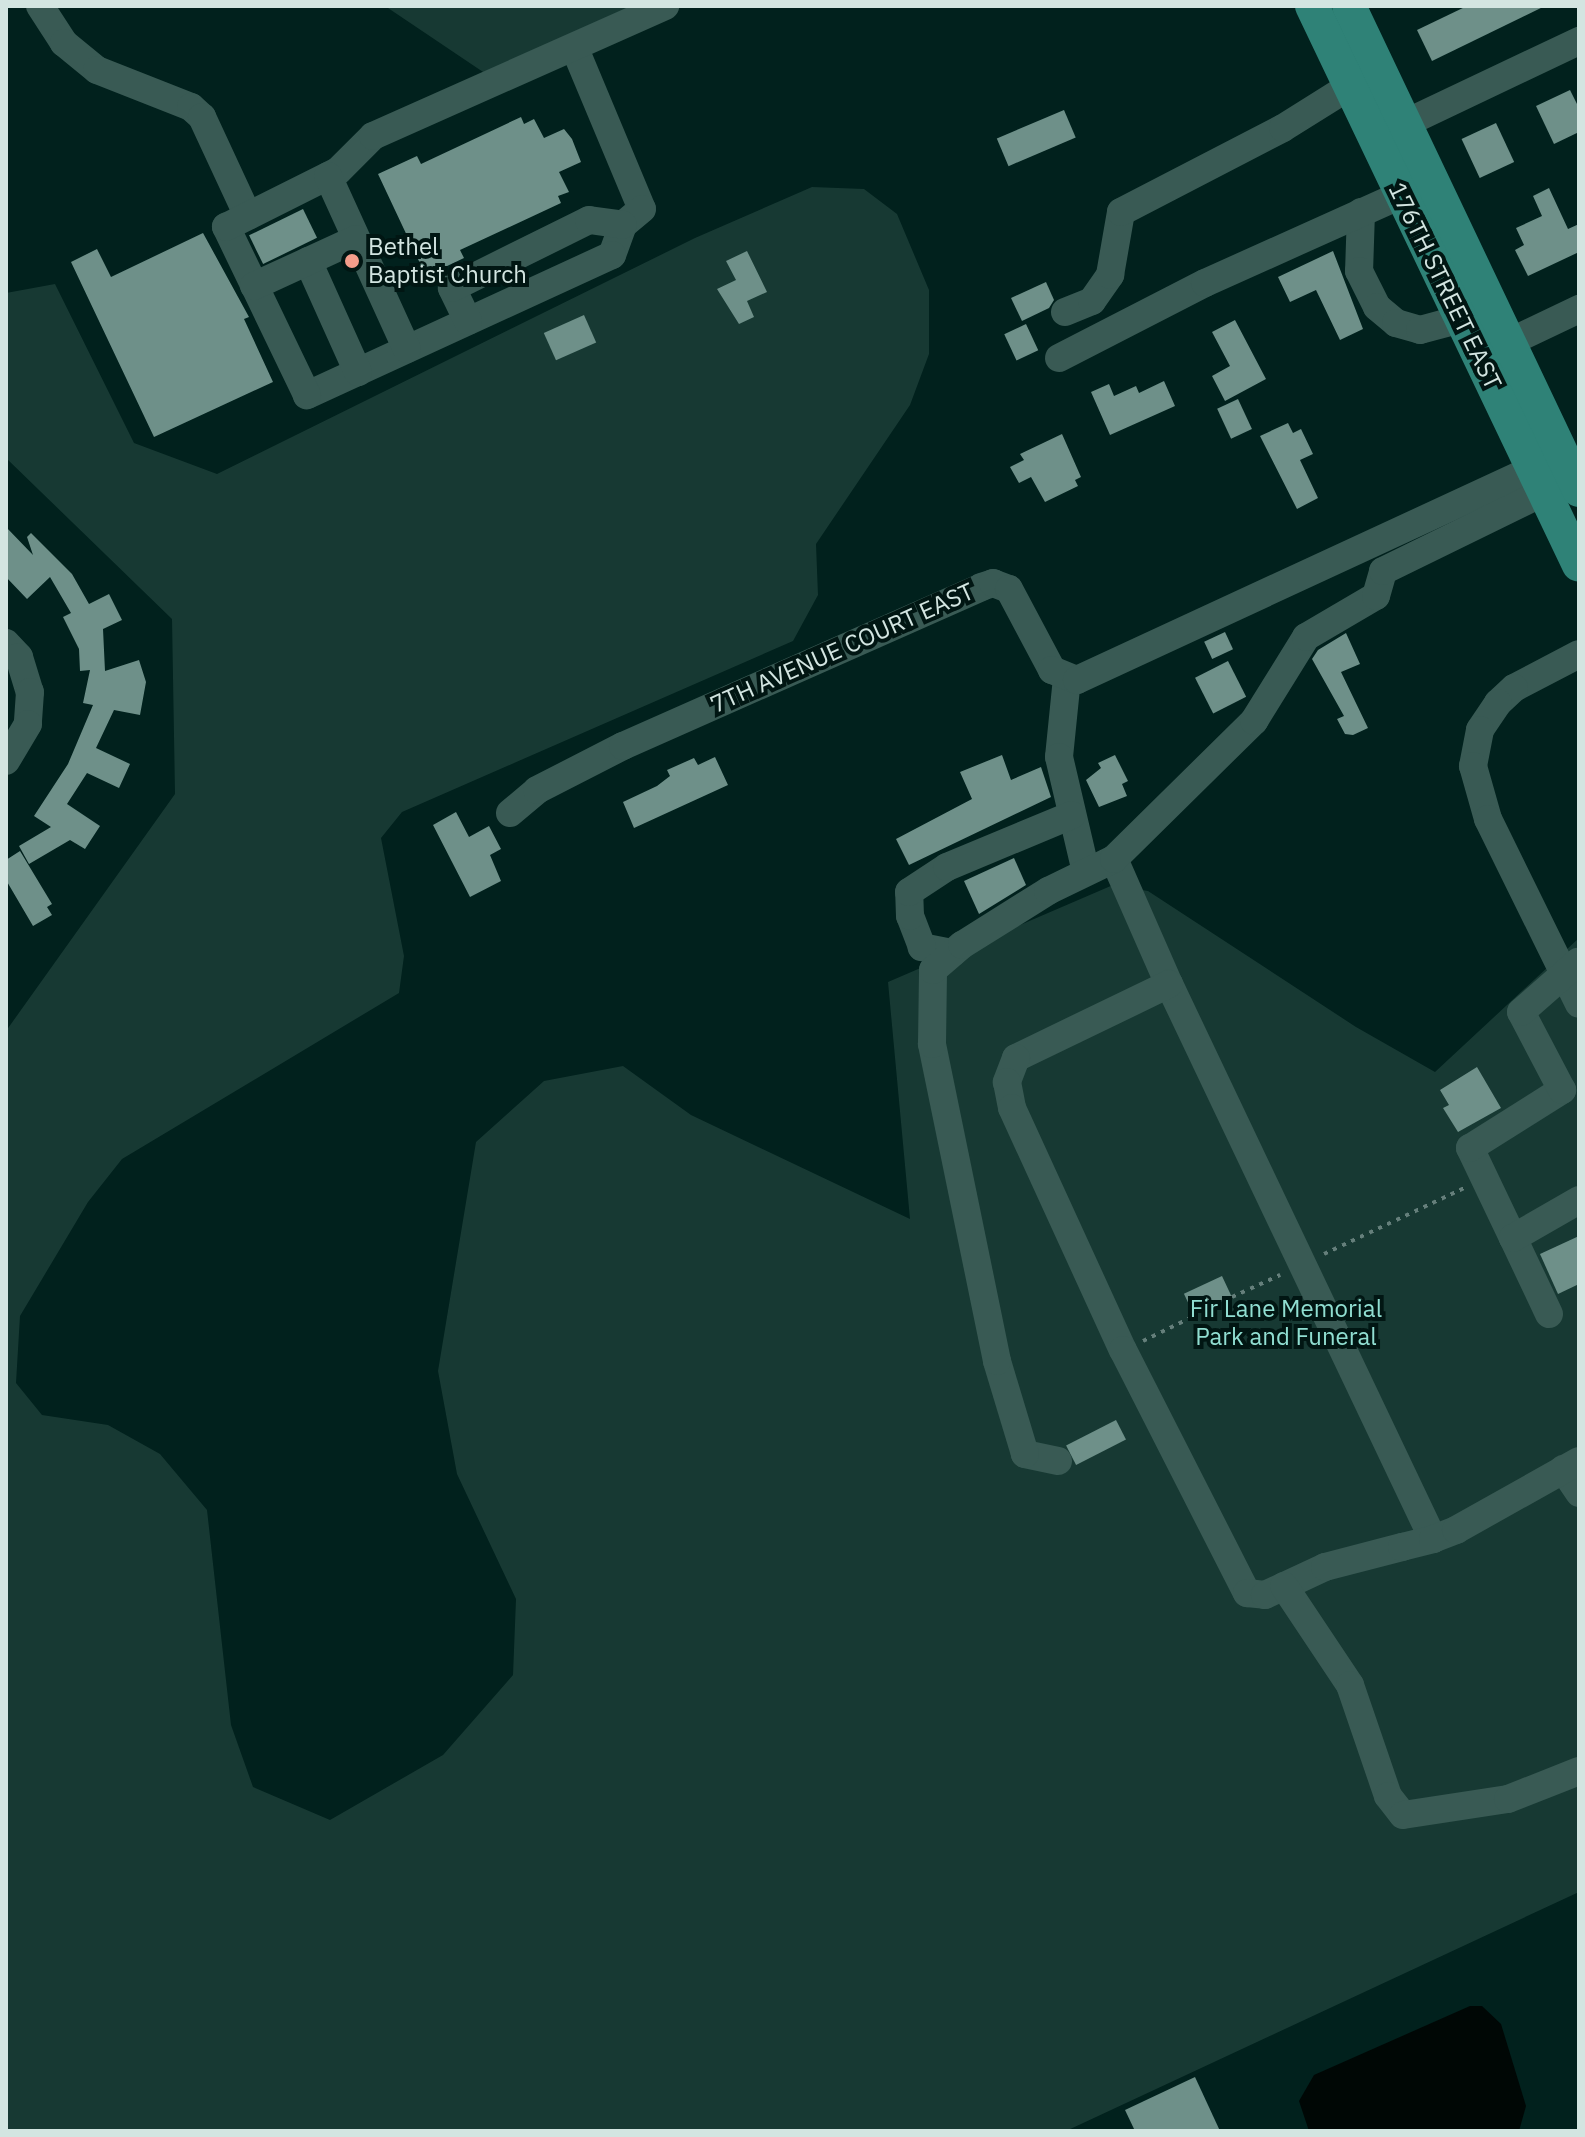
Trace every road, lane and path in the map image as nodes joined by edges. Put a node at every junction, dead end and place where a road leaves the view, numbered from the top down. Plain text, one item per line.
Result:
1 (40, 6) edge
2 (665, 6) edge
3 (1312, 6) edge
4 (1349, 6) edge
5 (1579, 41) edge
6 (575, 49) junction
7 (1350, 86) junction
8 (1404, 124) junction
9 (328, 176) junction
10 (1401, 195) junction
11 (1361, 212) junction
12 (248, 216) junction
13 (623, 225) junction
14 (356, 239) junction
15 (308, 261) junction
16 (254, 286) junction
17 (1579, 309) edge
18 (1065, 312) dead end
19 (1461, 319) junction
20 (468, 321) junction
21 (1508, 343) junction
22 (407, 349) junction
23 (1059, 358) dead end
24 (358, 372) junction
25 (1510, 420) junction
26 (1538, 480) junction
27 (1579, 490) edge
28 (1579, 526) edge
29 (1579, 565) edge
30 (6, 643) edge
31 (1579, 654) edge
32 (1067, 678) junction
33 (6, 761) edge
34 (510, 813) dead end
35 (1072, 815) junction
36 (1114, 859) junction
37 (1086, 872) junction
38 (952, 953) junction
39 (1572, 968) edge
40 (1169, 984) junction
41 (1579, 1004) edge
42 (1484, 1178) junction
43 (1579, 1200) edge
44 (1513, 1238) junction
45 (1302, 1264) junction
46 (1232, 1297) dead end
47 (1549, 1314) dead end
48 (1194, 1316) dead end
49 (1123, 1350) junction
50 (1058, 1461) dead end
51 (1574, 1474) edge
52 (1433, 1539) junction
53 (1284, 1586) junction
54 (1579, 1771) edge

1 - 12 street
2 - 6 street
3 - 7 main road, 176TH STREET EAST
4 - 8 main road, 176TH STREET EAST
5 - 8 street
6 - 9 street
6 - 13 street
7 - 10 main road, 176TH STREET EAST
7 - 18 street
8 - 21 main road, 176TH STREET EAST
9 - 12 street
9 - 14 street
10 - 11 street
10 - 19 main road, 176TH STREET EAST
11 - 19 street
11 - 23 street
12 - 16 street
13 - 20 street
13 - 20 street
14 - 15 street
14 - 22 street
15 - 16 street
15 - 24 street
16 - 24 street
17 - 21 street
19 - 25 main road, 176TH STREET EAST
20 - 22 street
21 - 27 main road, 176TH STREET EAST
22 - 24 street
25 - 26 main road, 176TH STREET EAST
25 - 28 main road
26 - 29 main road, 176TH STREET EAST
26 - 32 street
26 - 36 street
30 - 33 street
31 - 39 street
32 - 34 street, 7TH AVENUE COURT EAST
32 - 35 street
35 - 37 street
35 - 38 street
36 - 37 street
36 - 40 street
37 - 38 street
38 - 50 street
39 - 41 street
39 - 42 street
40 - 45 street
40 - 49 street
42 - 44 street
42 - 45 path
43 - 44 street
44 - 47 street
45 - 46 path
45 - 52 street
48 - 49 path
49 - 53 street
51 - 52 street
52 - 53 street
53 - 54 street

